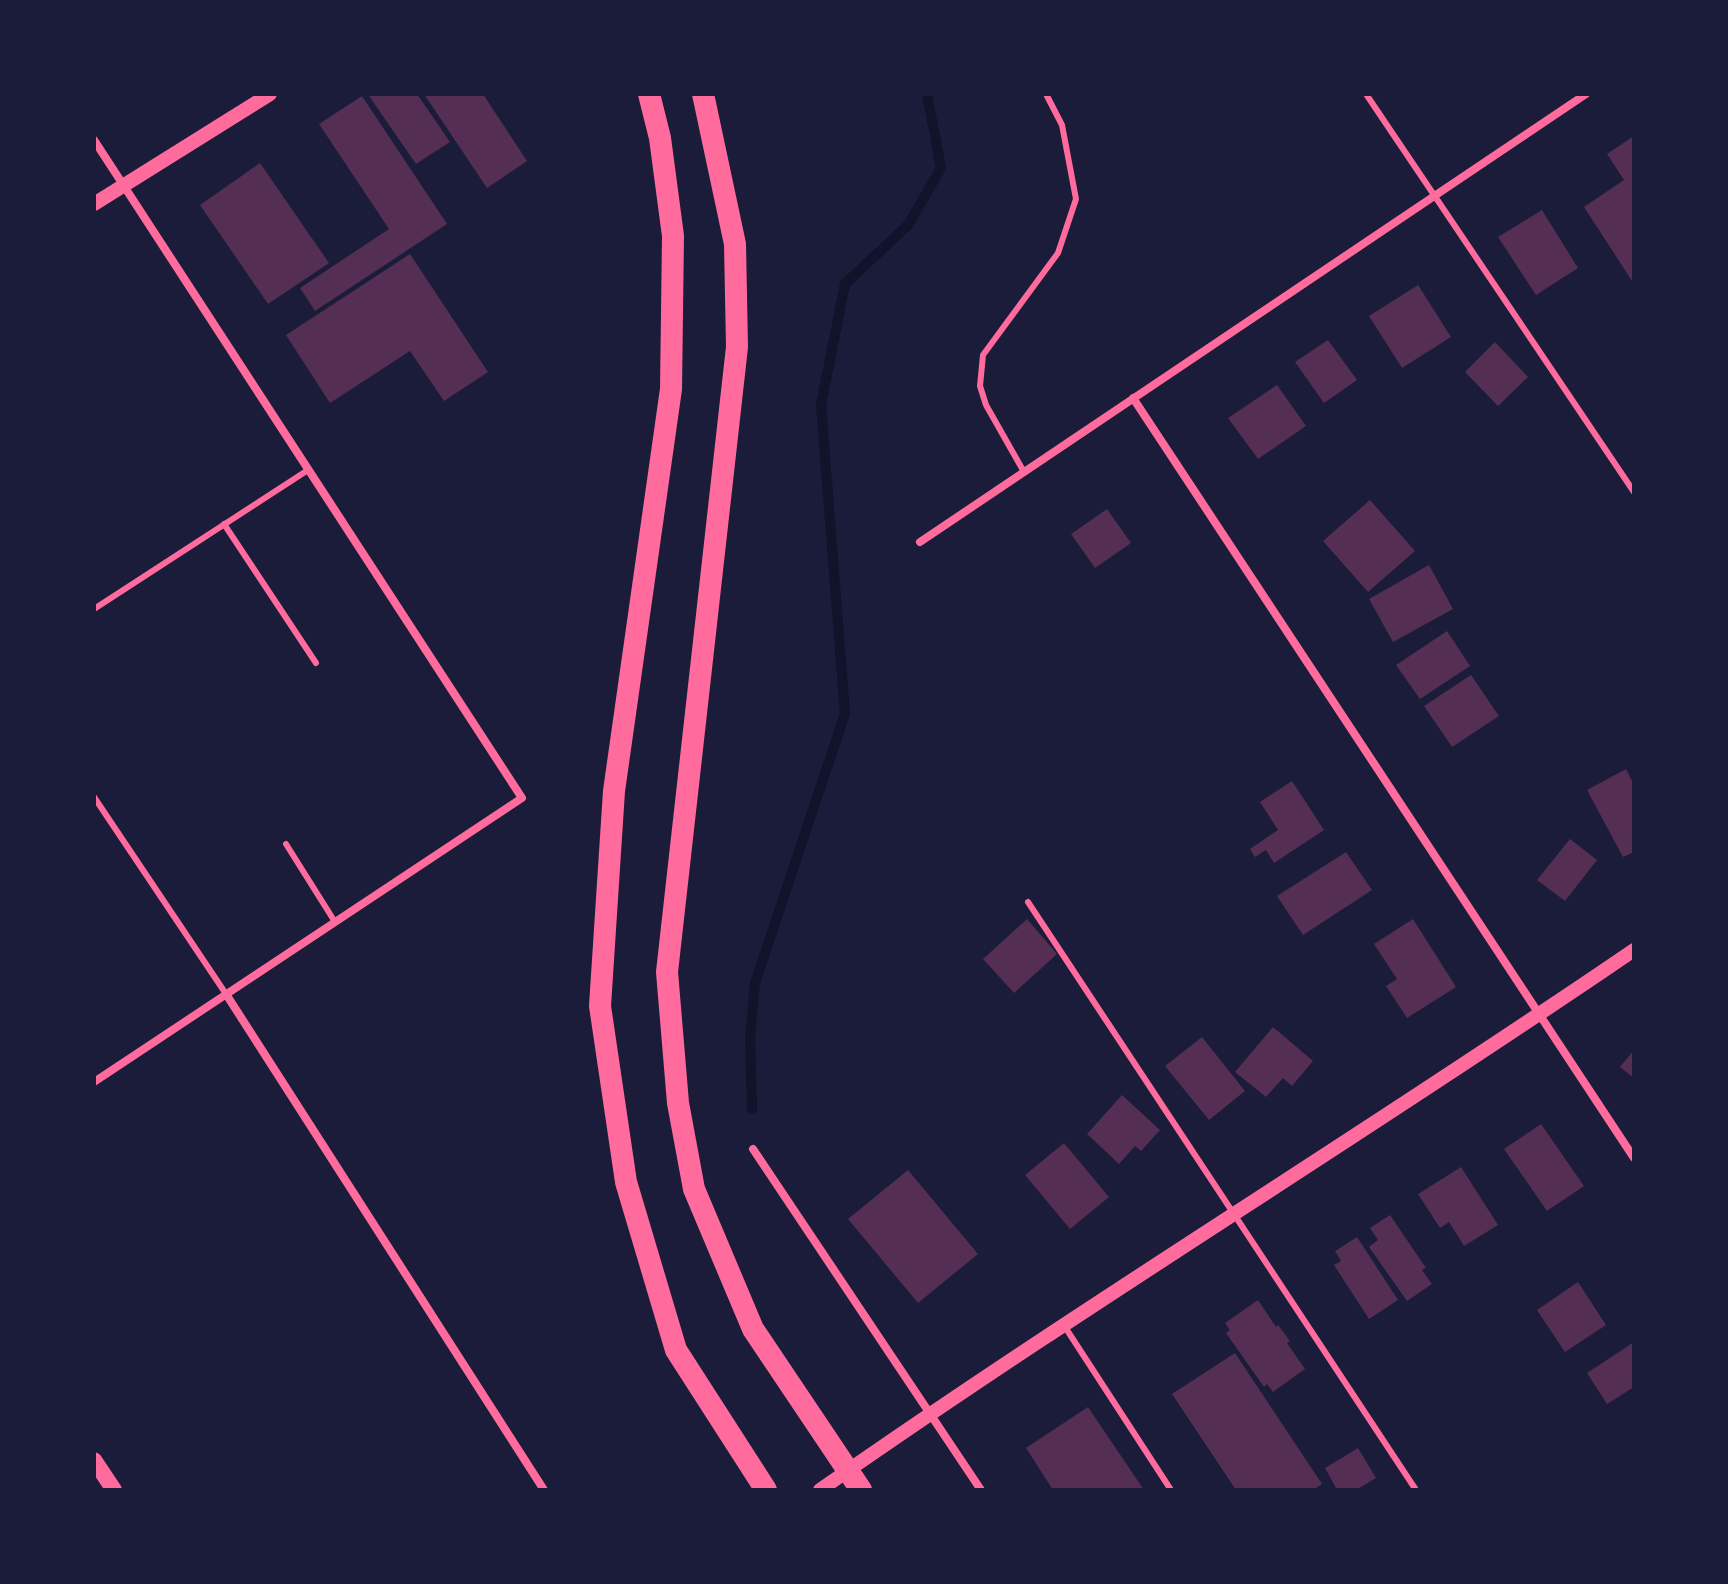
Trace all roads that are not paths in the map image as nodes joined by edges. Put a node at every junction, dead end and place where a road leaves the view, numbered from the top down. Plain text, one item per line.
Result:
1 (270, 94) edge
2 (649, 94) edge
3 (703, 94) edge
4 (1046, 94) edge
5 (1366, 94) edge
6 (1586, 94) edge
7 (94, 140) edge
8 (123, 184) junction
9 (1433, 196) junction
10 (94, 204) edge
11 (1133, 398) junction
12 (308, 470) junction
13 (1024, 472) junction
14 (1634, 492) edge
15 (224, 524) junction
16 (920, 542) dead end
17 (94, 609) edge
18 (316, 663) dead end
19 (94, 797) edge
20 (286, 844) dead end
21 (1028, 902) dead end
22 (335, 922) junction
23 (1634, 950) edge
24 (226, 994) junction
25 (1540, 1014) junction
26 (94, 1082) edge
27 (753, 1149) dead end
28 (1634, 1158) edge
29 (1234, 1213) junction
30 (1063, 1324) junction
31 (930, 1414) junction
32 (94, 1460) edge
33 (848, 1470) junction
34 (114, 1490) edge
35 (544, 1490) edge
36 (766, 1490) edge
37 (820, 1490) edge
38 (861, 1490) edge
39 (981, 1490) edge
40 (1171, 1490) edge
41 (1416, 1490) edge

1 - 8 street
2 - 36 highway
3 - 33 highway
4 - 13 lane
5 - 9 lane
6 - 9 street
7 - 8 street
8 - 10 street
8 - 12 street
9 - 11 street
9 - 14 lane
11 - 13 street
11 - 25 street
12 - 15 lane
12 - 22 street
13 - 16 street
15 - 17 lane
15 - 18 lane
19 - 24 lane
20 - 22 lane
21 - 29 lane
22 - 24 street
23 - 25 street
24 - 26 street
24 - 35 street
25 - 28 street
25 - 29 street
27 - 31 street
29 - 30 street
29 - 41 lane
30 - 31 street
30 - 40 lane
31 - 33 street
31 - 39 street
32 - 34 main road
33 - 37 street
33 - 38 highway

